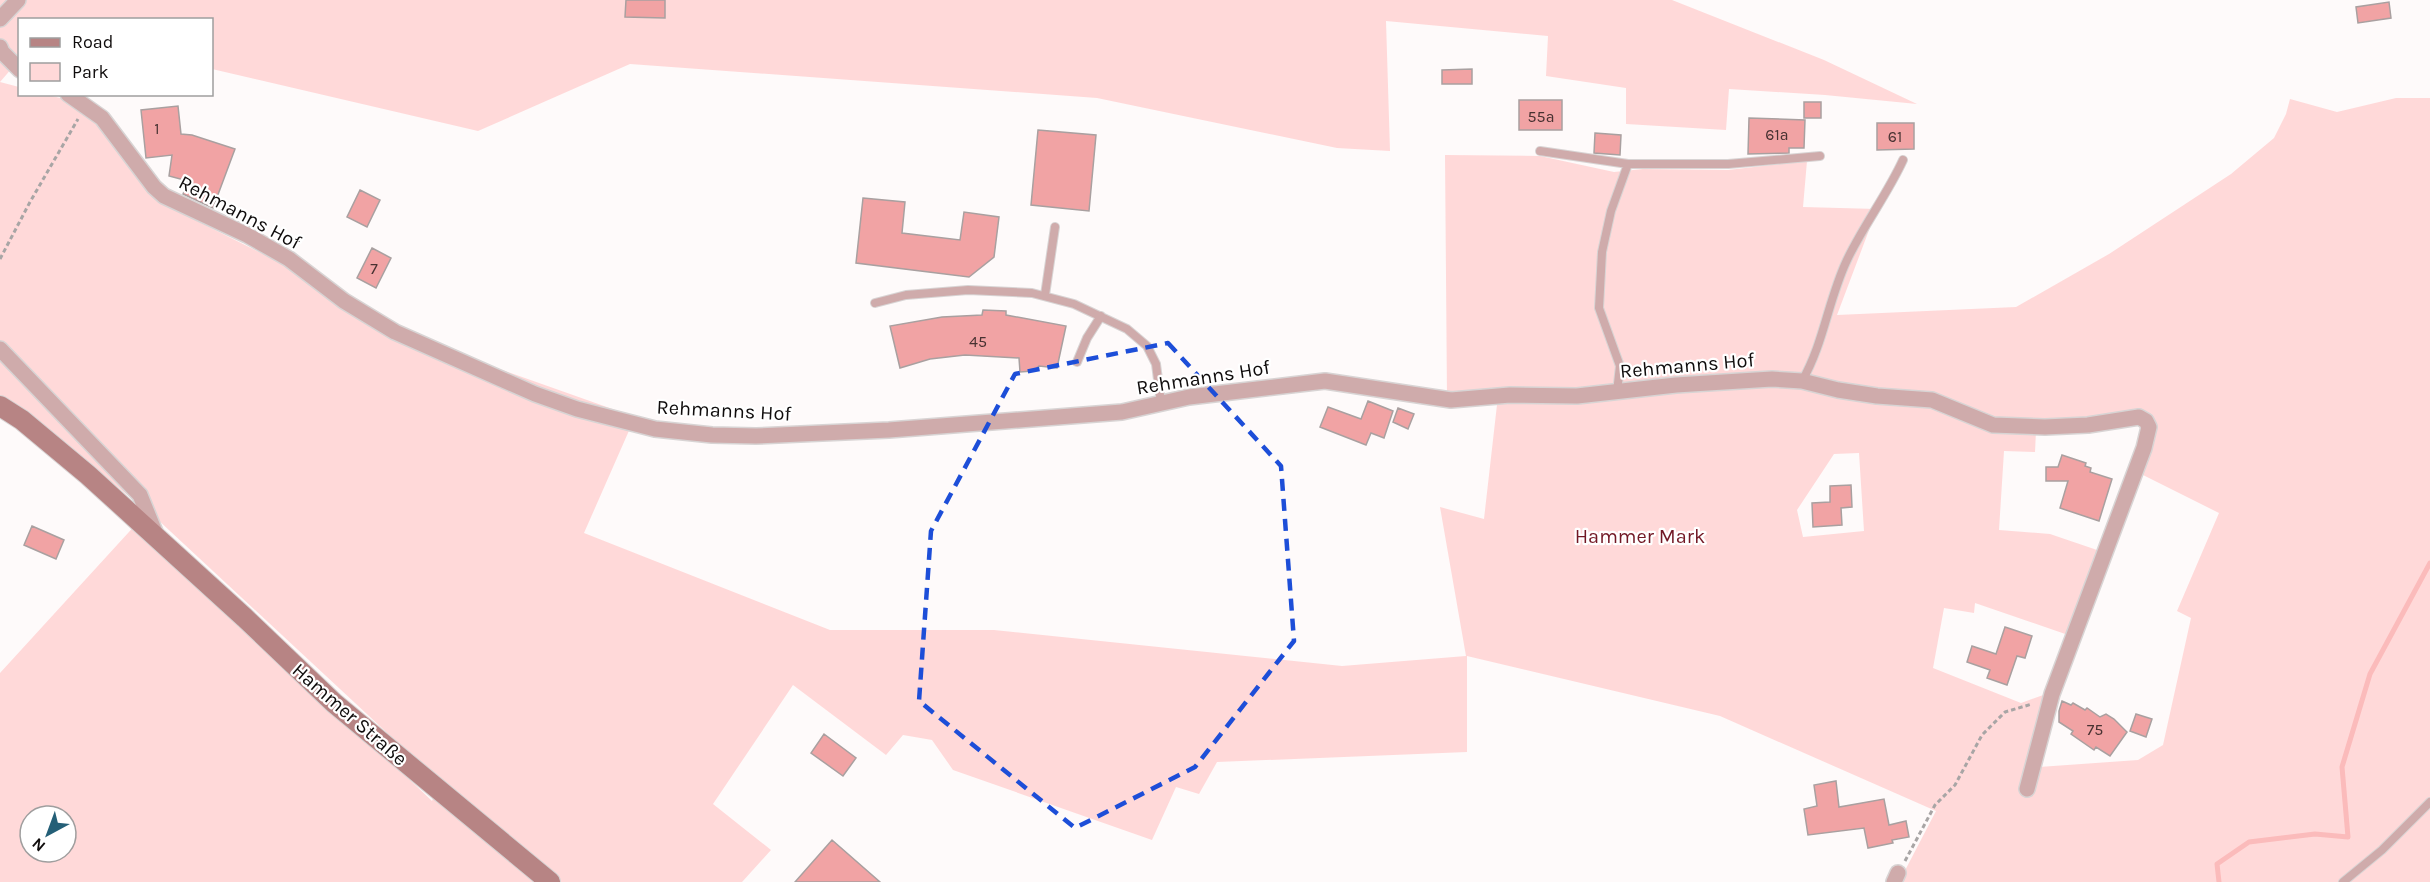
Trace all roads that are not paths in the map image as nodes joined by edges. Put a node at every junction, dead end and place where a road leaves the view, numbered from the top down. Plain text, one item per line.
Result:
1 (18, 0) edge
2 (0, 19) edge
3 (0, 47) edge
4 (18, 68) edge
5 (71, 96) edge
6 (1540, 151) dead end
7 (1820, 156) dead end
8 (1903, 160) dead end
9 (1628, 164) junction
10 (1055, 227) dead end
11 (1045, 295) junction
12 (875, 303) dead end
13 (1101, 316) junction
14 (0, 349) edge
15 (1077, 362) dead end
16 (1802, 381) junction
17 (1617, 392) junction
18 (1161, 403) junction
19 (0, 406) edge
20 (157, 537) junction
21 (2027, 789) dead end
22 (2430, 802) edge
23 (550, 882) edge
24 (2343, 882) edge

1 - 2 street
3 - 4 street
5 - 18 street, Rehmanns Hof
6 - 9 lane
7 - 9 lane
8 - 16 lane
9 - 17 lane
10 - 11 lane
11 - 12 lane
11 - 13 lane
13 - 15 lane
13 - 18 lane
14 - 20 street, Hammer Straße
16 - 17 street, Rehmanns Hof
16 - 21 street, Rehmanns Hof
17 - 18 street, Rehmanns Hof
19 - 20 main road, Hammer Straße
20 - 23 main road, Hammer Straße
22 - 24 lane

